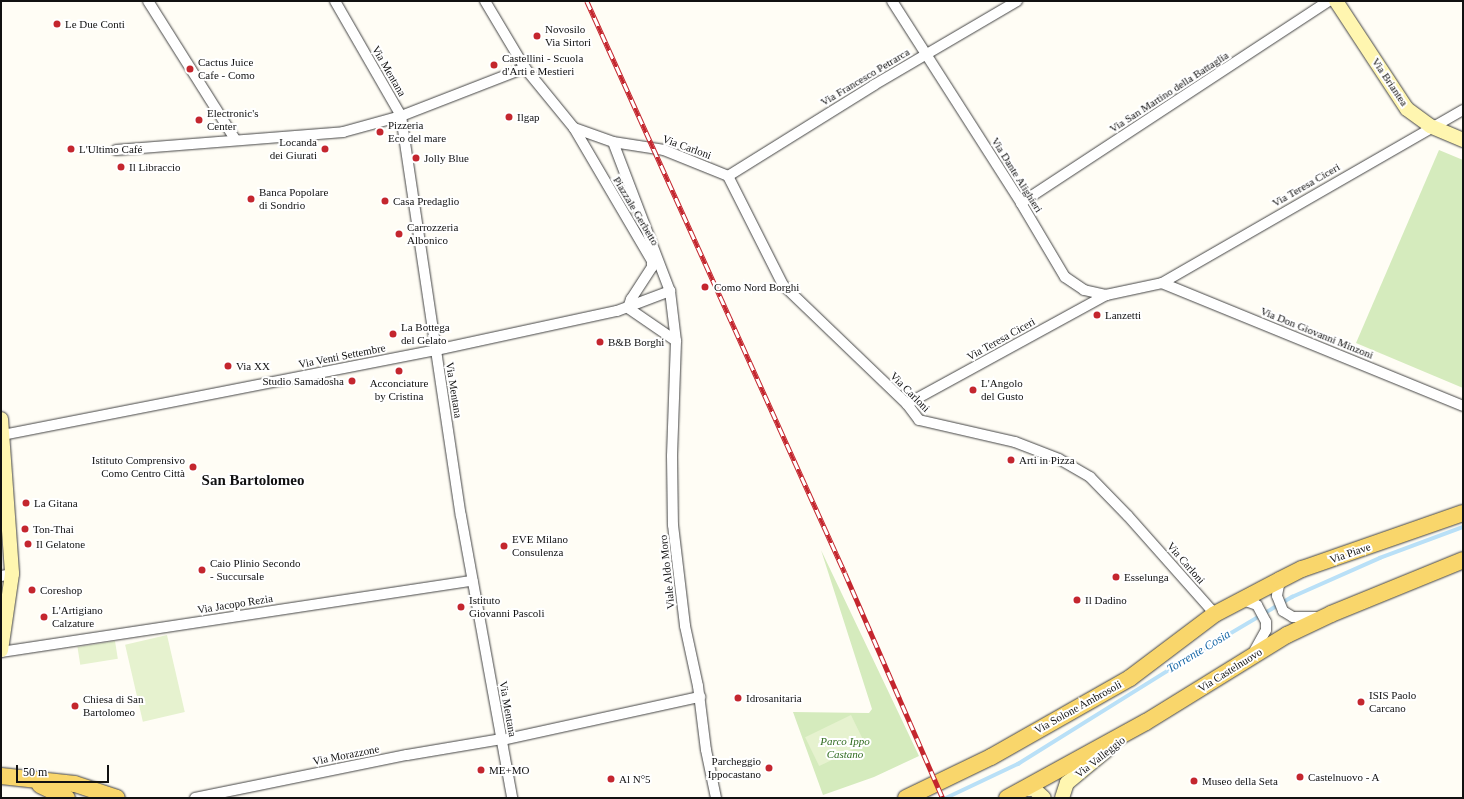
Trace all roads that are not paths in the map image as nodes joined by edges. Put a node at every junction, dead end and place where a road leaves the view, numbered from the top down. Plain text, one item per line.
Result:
1 (148, 1) edge
2 (335, 1) edge
3 (485, 1) edge
4 (892, 1) edge
5 (1017, 1) edge
6 (1329, 1) edge
7 (1336, 1) edge
8 (926, 54) junction
9 (525, 68) junction
10 (1463, 110) edge
11 (401, 116) junction
12 (1430, 126) junction
13 (574, 128) junction
14 (234, 139) junction
15 (1463, 140) edge
16 (613, 142) junction
17 (116, 150) dead end
18 (728, 176) junction
19 (1021, 203) junction
20 (1162, 283) junction
21 (670, 291) junction
22 (1106, 295) junction
23 (628, 308) junction
24 (676, 341) junction
25 (436, 350) junction
26 (907, 404) junction
27 (1463, 406) edge
28 (1, 419) edge
29 (3, 435) junction
30 (1463, 513) edge
31 (1463, 560) edge
32 (6, 575) edge
33 (473, 581) junction
34 (1278, 588) junction
35 (1241, 600) junction
36 (1212, 610) junction
37 (1331, 614) junction
38 (1, 651) edge
39 (1251, 656) junction
40 (700, 697) junction
41 (1146, 722) junction
42 (502, 739) junction
43 (1, 776) edge
44 (26, 779) junction
45 (1024, 789) junction
46 (67, 798) edge
47 (117, 798) edge
48 (195, 798) edge
49 (512, 798) edge
50 (716, 798) edge
51 (906, 798) edge
52 (1007, 798) edge
53 (1044, 798) edge
54 (1062, 798) edge

1 - 14 street
2 - 11 street, Via Mentana
3 - 9 street
4 - 8 street, Via Dante Alighieri
5 - 8 street, Via Francesco Petrarca
6 - 19 street, Via San Martino della Battaglia
7 - 12 street, Via Briantea
8 - 18 street, Via Francesco Petrarca
8 - 19 street, Via Dante Alighieri
9 - 11 street
9 - 13 street
10 - 12 street, Via Teresa Ciceri
11 - 14 street
11 - 25 street, Via Mentana
12 - 15 street, Via Briantea
12 - 20 street, Via Teresa Ciceri
13 - 16 street, Via Carloni
13 - 23 street, Piazzale Gerbetto
14 - 17 street
16 - 18 street, Via Carloni
16 - 21 street, Piazzale Gerbetto
18 - 26 street, Via Carloni
19 - 22 street, Via Dante Alighieri
20 - 22 street, Via Dante Alighieri
20 - 27 street, Via Don Giovanni Minzoni
21 - 23 street
21 - 24 street, Piazzale Gerbetto
22 - 26 street, Via Teresa Ciceri
23 - 24 street
23 - 25 street, Via Venti Settembre
24 - 40 street, Viale Aldo Moro
25 - 29 street, Via Venti Settembre
25 - 33 street, Via Mentana
26 - 36 street, Via Carloni
28 - 29 street
29 - 32 street
30 - 34 main road, Via Piave
31 - 37 main road, Via Castelnuovo
32 - 38 street
33 - 38 street, Via Jacopo Rezia
33 - 42 street, Via Mentana
34 - 35 main road, Via Piave
34 - 37 street
35 - 36 main road, Via Solone Ambrosoli
35 - 39 street
36 - 51 main road, Via Solone Ambrosoli
37 - 39 main road, Via Castelnuovo
39 - 41 main road, Via Castelnuovo
40 - 42 street, Via Morazzone
40 - 50 street, Viale Aldo Moro
41 - 45 main road, Via Castelnuovo
41 - 54 street, Via Valleggio
42 - 48 street, Via Morazzone
42 - 49 street, Via Mentana
43 - 44 main road
44 - 46 main road
44 - 47 main road
45 - 52 main road, Via Castelnuovo
45 - 53 street

